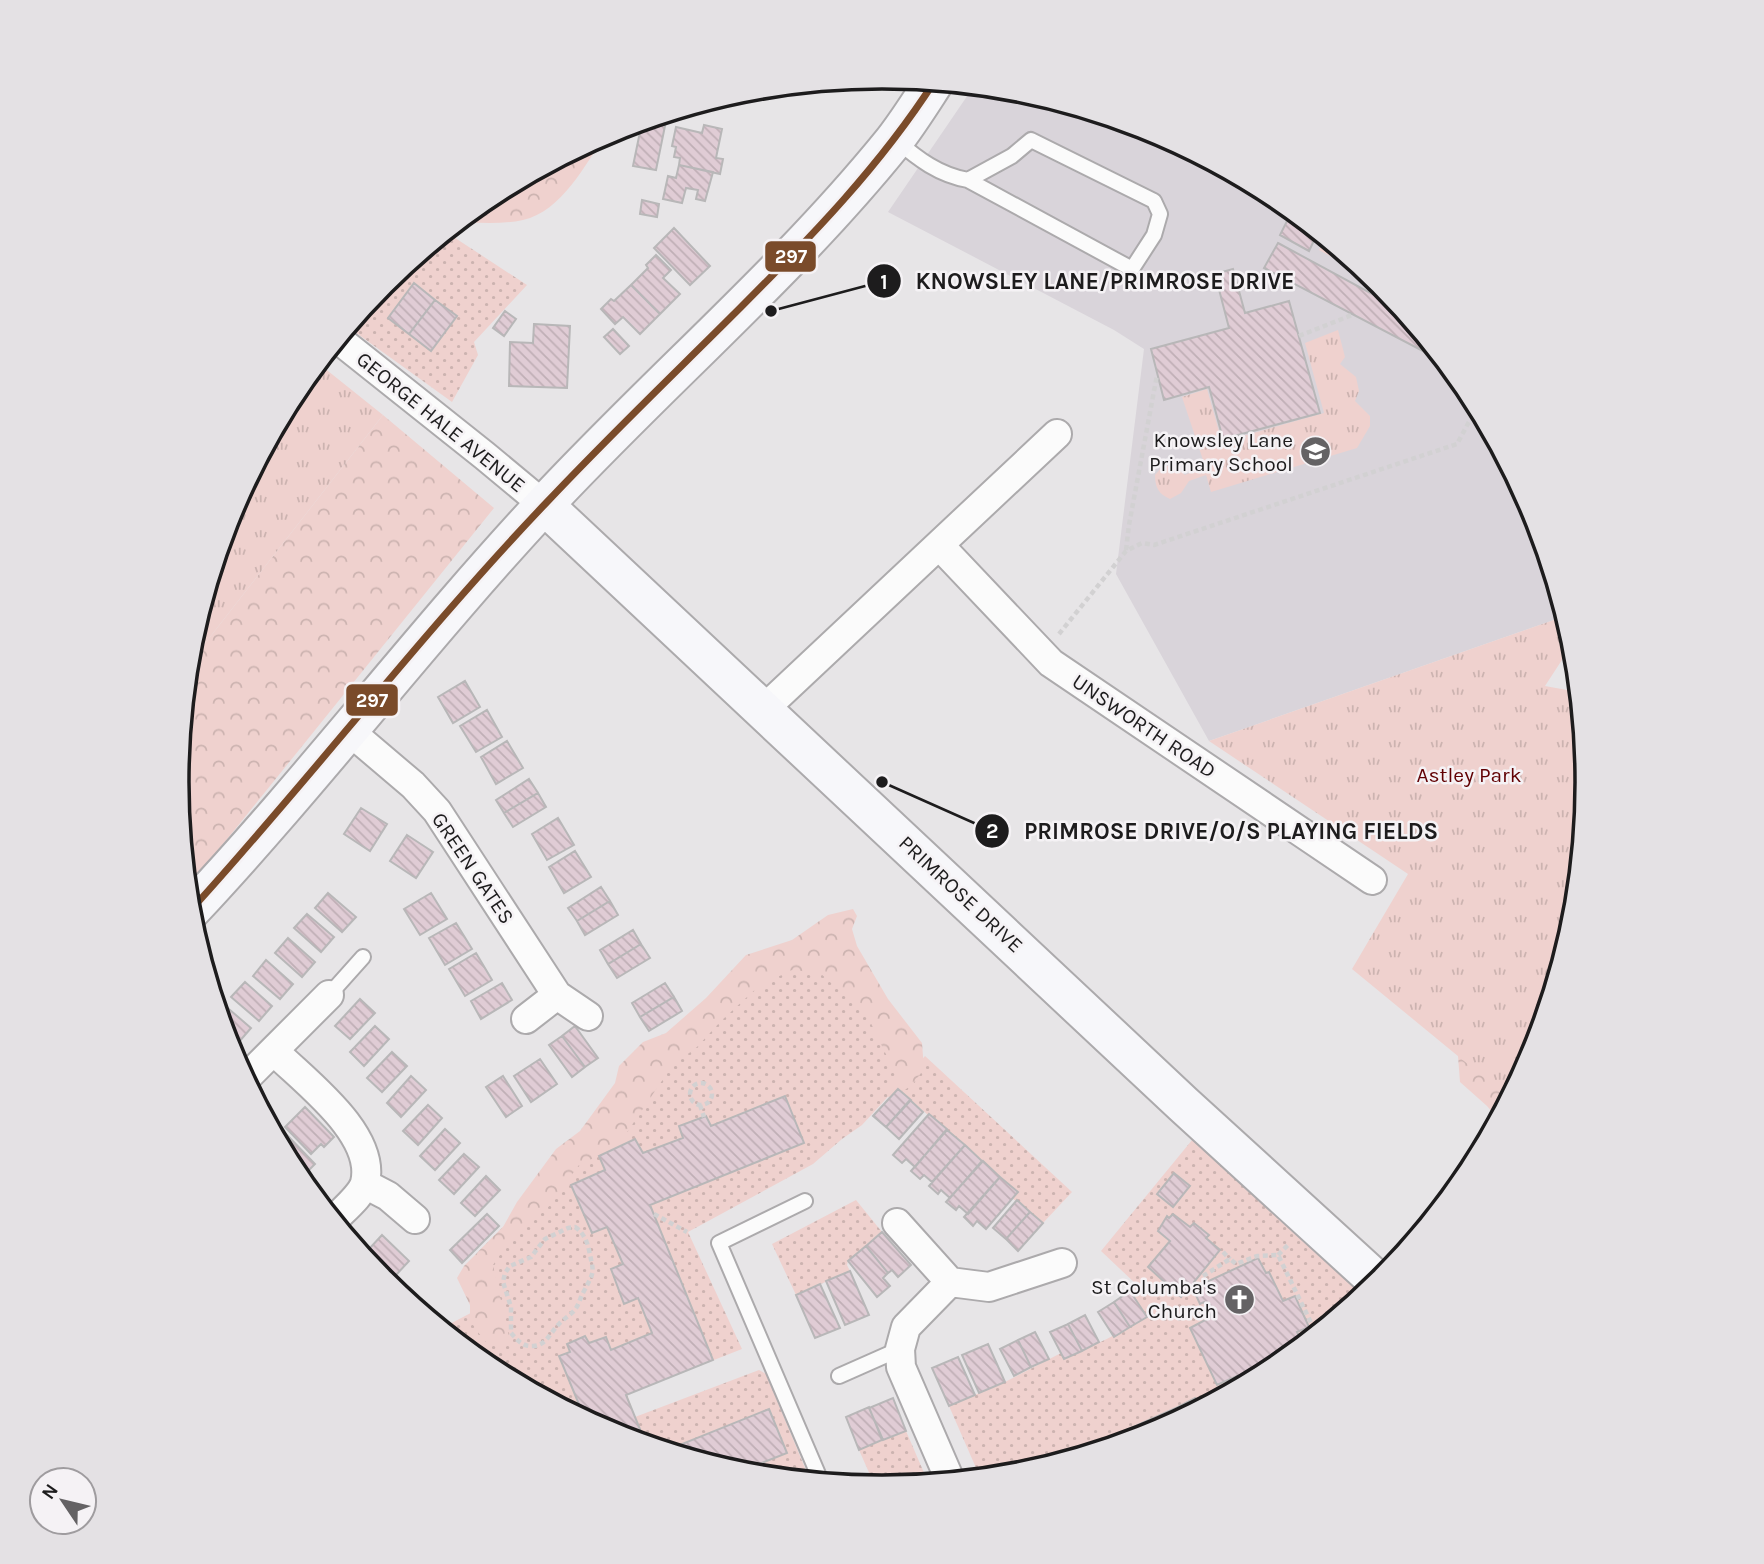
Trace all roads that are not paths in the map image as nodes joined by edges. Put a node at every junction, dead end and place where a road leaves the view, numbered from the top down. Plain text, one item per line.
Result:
1 (928, 91) edge
2 (895, 139) junction
3 (968, 180) junction
4 (345, 344) edge
5 (1057, 434) dead end
6 (544, 505) junction
7 (939, 545) junction
8 (764, 709) junction
9 (347, 729) junction
10 (1372, 880) dead end
11 (200, 900) edge
12 (363, 957) dead end
13 (329, 995) joint
14 (557, 995) junction
15 (588, 1016) dead end
16 (526, 1019) dead end
17 (274, 1051) junction
18 (253, 1072) edge
19 (365, 1184) junction
20 (805, 1201) dead end
21 (340, 1213) edge
22 (415, 1219) dead end
23 (897, 1223) dead end
24 (1062, 1263) dead end
25 (1370, 1274) edge
26 (950, 1282) junction
27 (900, 1349) junction
28 (839, 1376) dead end
29 (817, 1471) edge
30 (946, 1471) edge

1 - 2 street
2 - 3 lane
2 - 6 street
3 - 3 lane
4 - 6 street, GEORGE HALE AVENUE
5 - 7 street
6 - 8 street, PRIMROSE DRIVE
6 - 9 street
7 - 8 street
7 - 10 street, UNSWORTH ROAD
8 - 25 street, PRIMROSE DRIVE
9 - 11 street
9 - 14 street, GREEN GATES
12 - 13 lane
13 - 17 street
14 - 15 street, GREEN GATES
14 - 16 street
17 - 18 street
17 - 19 street
19 - 21 street
19 - 22 street
20 - 29 lane
23 - 26 street
24 - 26 street
26 - 27 street
27 - 28 lane
27 - 30 street

